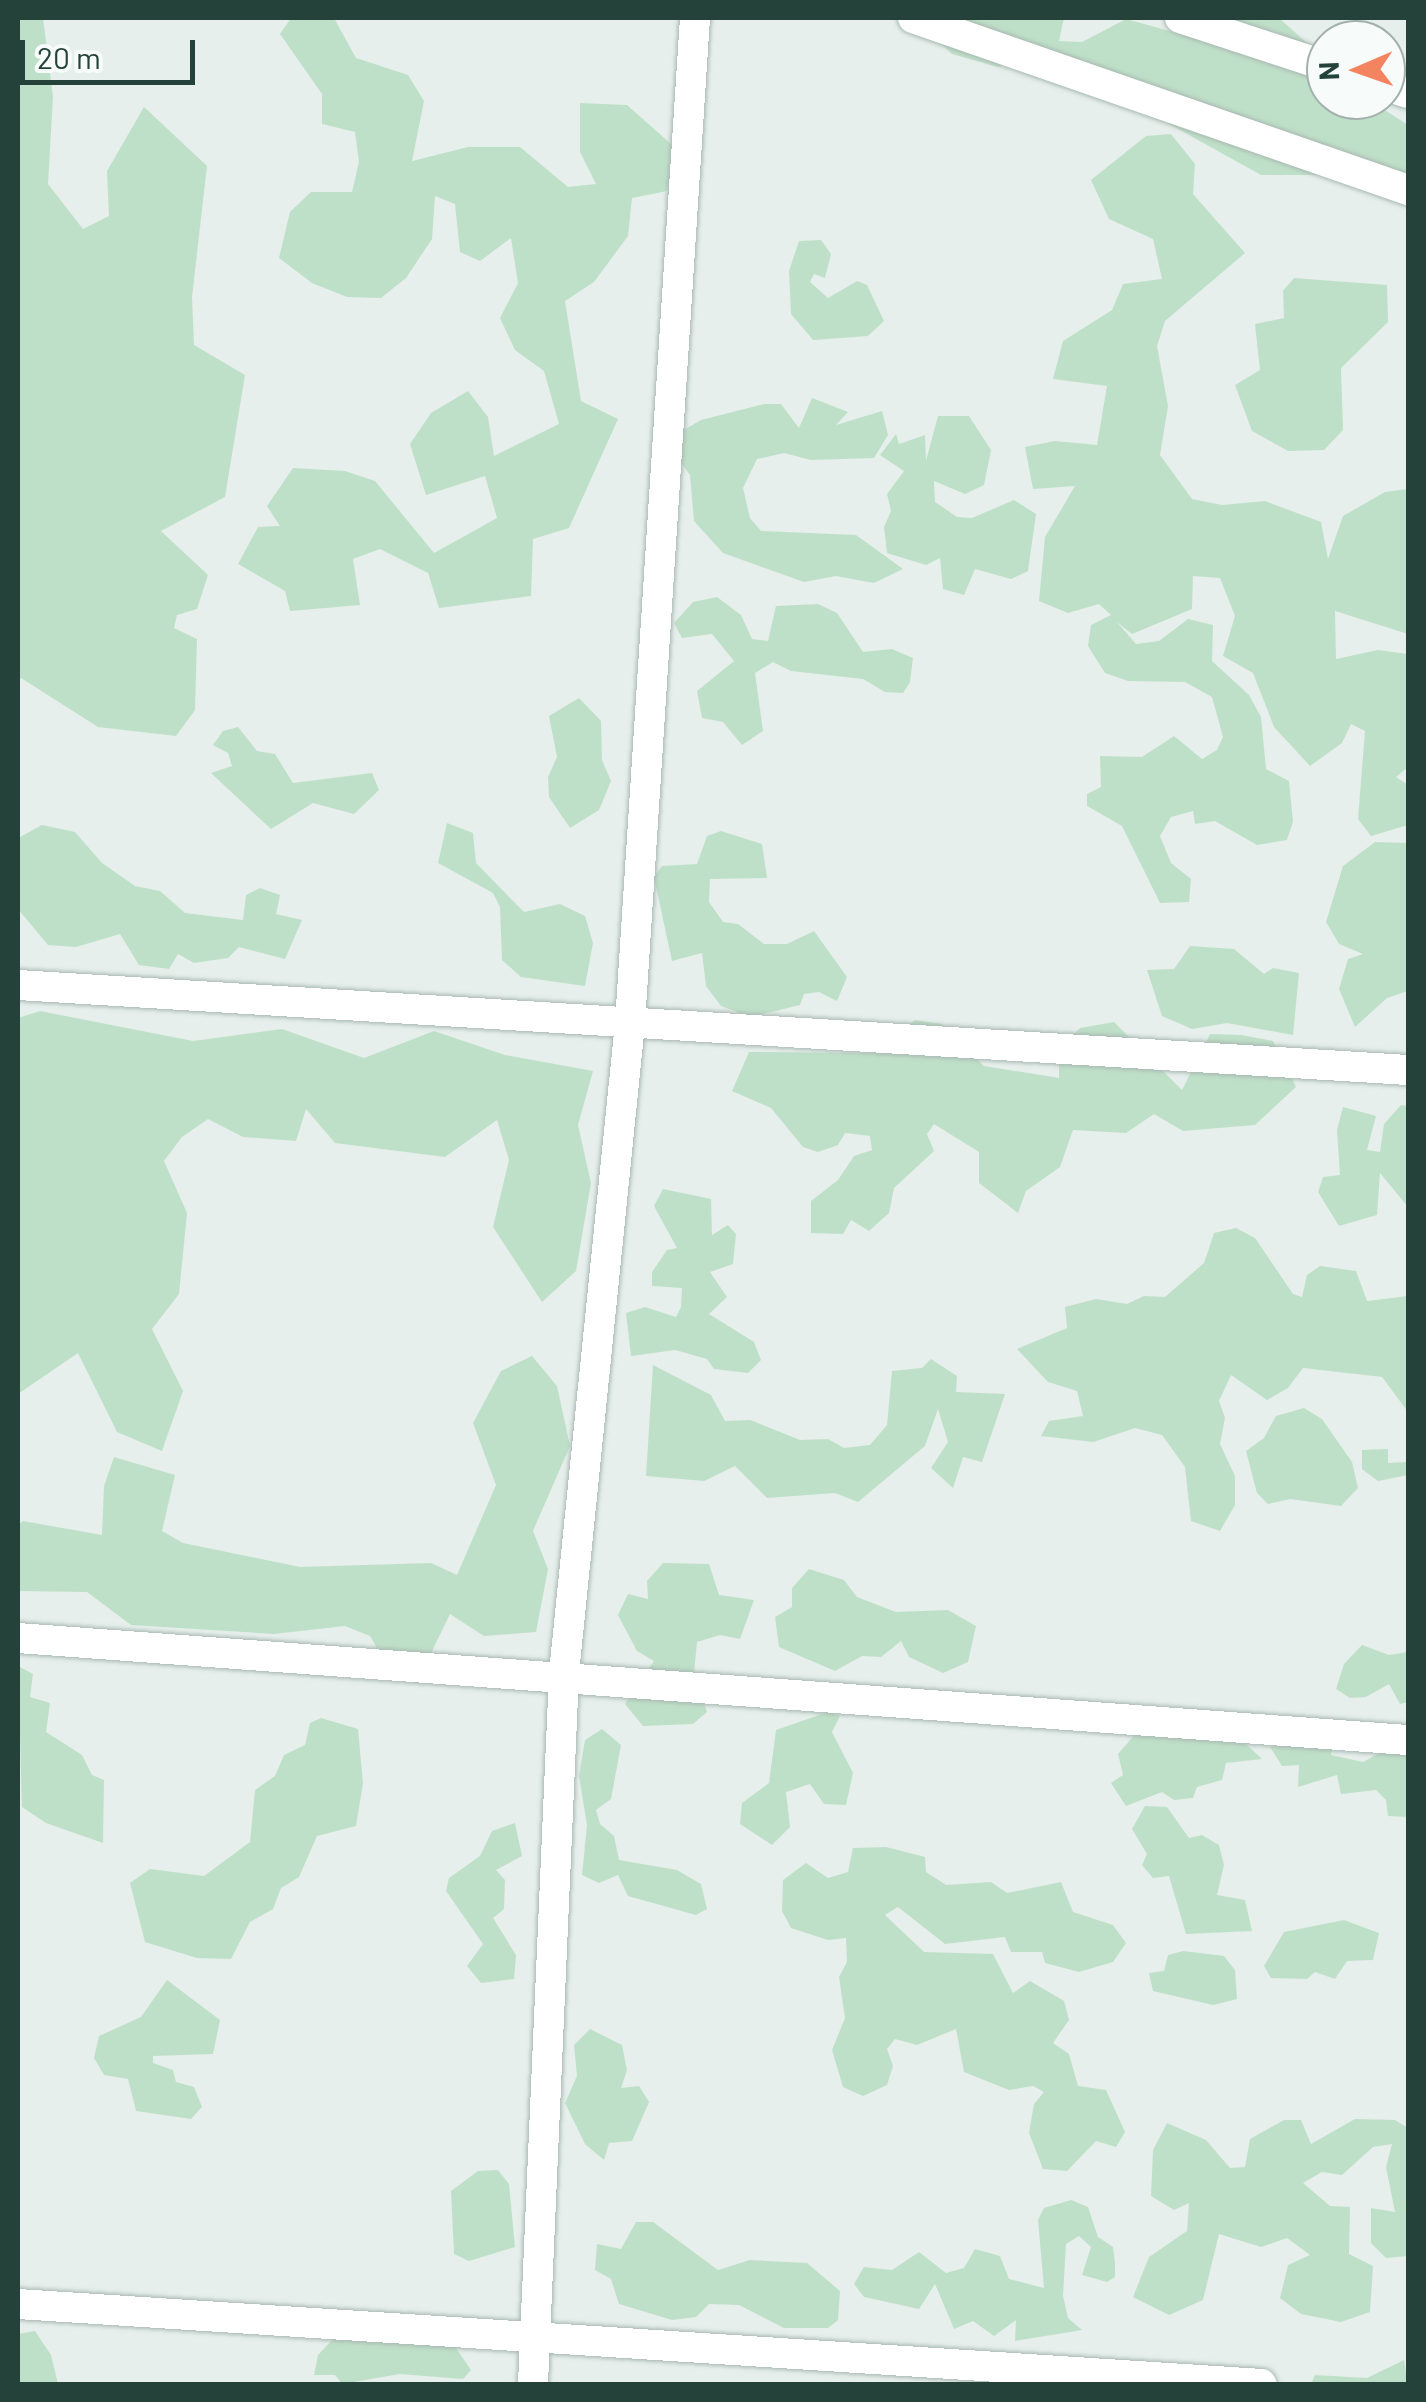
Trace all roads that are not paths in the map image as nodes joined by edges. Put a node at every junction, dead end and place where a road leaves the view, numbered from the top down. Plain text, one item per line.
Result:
1 (695, 18) edge
2 (913, 18) edge
3 (1180, 18) edge
4 (1306, 59) edge
5 (1408, 190) edge
6 (18, 985) edge
7 (630, 1022) junction
8 (1408, 1070) edge
9 (18, 1638) edge
10 (564, 1673) junction
11 (1408, 1740) edge
12 (18, 2304) edge
13 (536, 2335) junction
14 (533, 2384) edge
15 (1260, 2384) edge

1 - 7 street
2 - 5 street
3 - 4 street
6 - 7 street
7 - 8 street
7 - 10 street
9 - 10 street
10 - 11 street
10 - 13 street
12 - 13 street
13 - 14 street
13 - 15 street

